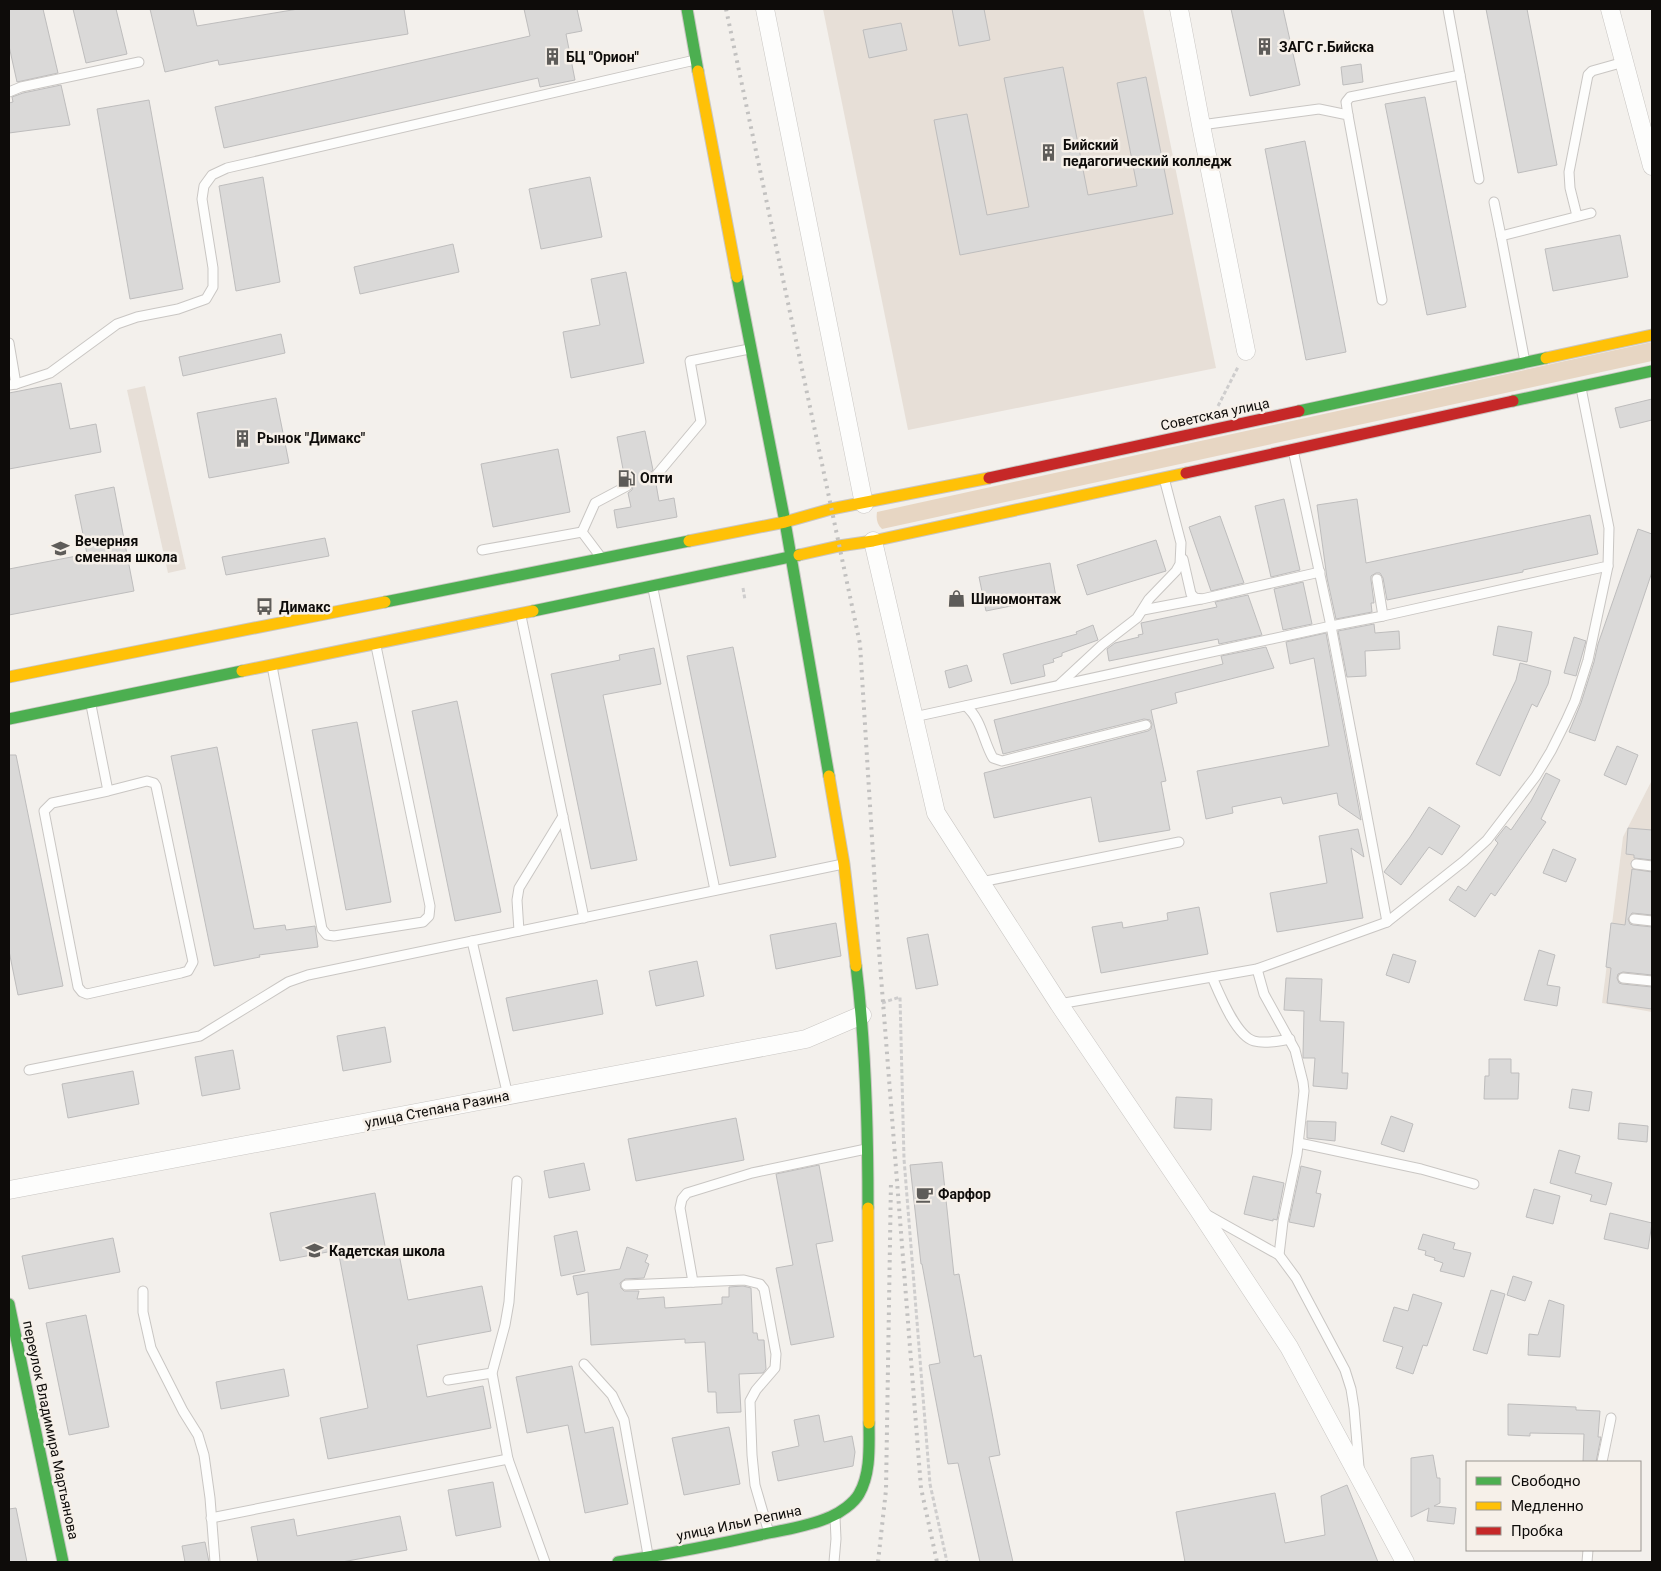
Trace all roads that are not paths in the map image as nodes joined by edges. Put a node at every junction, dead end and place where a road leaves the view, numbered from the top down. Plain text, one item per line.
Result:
1 (687, 9) edge
2 (765, 9) edge
3 (1179, 9) edge
4 (1448, 9) edge
5 (1610, 9) edge
6 (697, 59) junction
7 (139, 62) dead end
8 (1624, 62) junction
9 (1460, 75) junction
10 (9, 92) edge
11 (1348, 115) junction
12 (1200, 125) junction
13 (1652, 166) edge
14 (1479, 179) dead end
15 (1494, 202) dead end
16 (1591, 213) dead end
17 (1577, 216) junction
18 (1501, 236) junction
19 (1382, 300) dead end
20 (1652, 335) edge
21 (9, 343) edge
22 (750, 349) junction
23 (1246, 351) road end
24 (1525, 362) junction
25 (1652, 371) edge
26 (13, 384) edge
27 (1581, 387) junction
28 (1293, 450) junction
29 (654, 478) dead end
30 (1164, 478) junction
31 (627, 486) dead end
32 (865, 508) junction
33 (785, 522) junction
34 (582, 532) junction
35 (872, 536) junction
36 (482, 550) dead end
37 (1182, 553) junction
38 (791, 557) junction
39 (603, 563) junction
40 (1608, 566) junction
41 (1320, 572) junction
42 (1377, 579) dead end
43 (653, 586) junction
44 (1202, 599) junction
45 (1143, 610) junction
46 (521, 613) junction
47 (1383, 616) junction
48 (1331, 626) junction
49 (375, 644) junction
50 (272, 665) junction
51 (9, 678) edge
52 (1058, 686) junction
53 (90, 702) junction
54 (966, 706) junction
55 (914, 718) junction
56 (9, 719) edge
57 (1146, 725) dead end
58 (108, 791) junction
59 (562, 816) junction
60 (1178, 842) dead end
61 (844, 864) junction
62 (1636, 864) dead end
63 (1652, 866) edge
64 (981, 882) junction
65 (715, 890) junction
66 (584, 918) junction
67 (1634, 919) dead end
68 (1652, 921) edge
69 (1387, 922) junction
70 (519, 931) junction
71 (472, 940) junction
72 (1258, 969) junction
73 (1212, 977) junction
74 (1623, 978) dead end
75 (1652, 981) edge
76 (1059, 1004) junction
77 (862, 1015) junction
78 (1290, 1039) junction
79 (29, 1070) dead end
80 (508, 1096) junction
81 (1299, 1143) junction
82 (868, 1148) junction
83 (517, 1181) dead end
84 (1474, 1184) dead end
85 (9, 1190) edge
86 (1198, 1209) junction
87 (1280, 1255) junction
88 (693, 1282) junction
89 (626, 1285) dead end
90 (143, 1291) dead end
91 (9, 1304) edge
92 (13, 1354) edge
93 (584, 1364) dead end
94 (492, 1373) junction
95 (448, 1380) dead end
96 (1610, 1418) dead end
97 (508, 1459) junction
98 (1602, 1461) edge
99 (1360, 1479) junction
100 (835, 1514) junction
101 (212, 1518) junction
102 (769, 1533) junction
103 (649, 1559) edge
104 (63, 1562) edge
105 (215, 1562) edge
106 (545, 1562) edge
107 (618, 1562) edge
108 (834, 1562) edge
109 (1405, 1562) edge

1 - 6 main road
2 - 32 street
3 - 12 street
4 - 9 lane
5 - 8 street
6 - 22 main road
6 - 26 lane
7 - 10 lane
8 - 13 street
8 - 17 lane
9 - 11 lane
9 - 14 lane
11 - 12 lane
11 - 19 lane
12 - 23 street
15 - 18 lane
16 - 17 lane
17 - 18 lane
18 - 24 lane
20 - 24 main road, Советская улица
21 - 26 lane
22 - 29 lane
22 - 33 main road
24 - 32 main road, Советская улица
25 - 27 main road
27 - 28 main road
27 - 40 lane
28 - 30 main road
28 - 41 lane
30 - 35 main road
30 - 37 lane
31 - 34 lane
32 - 33 main road, Советская улица
33 - 38 main road
33 - 39 main road, Советская улица
34 - 36 lane
34 - 39 lane
35 - 38 main road
35 - 55 street
37 - 44 lane
37 - 45 lane
38 - 43 main road
38 - 61 main road
39 - 51 main road, Советская улица
40 - 47 lane
40 - 69 lane
41 - 44 lane
41 - 48 lane
42 - 47 lane
43 - 46 main road
43 - 65 lane
44 - 45 lane
45 - 52 lane
46 - 49 main road
46 - 59 lane
47 - 48 lane
48 - 52 lane
48 - 69 lane
49 - 50 main road
49 - 50 lane
50 - 53 main road
52 - 54 lane
53 - 56 main road
53 - 58 lane
54 - 55 lane
54 - 57 lane
55 - 64 street
58 - 58 lane
59 - 66 lane
59 - 70 lane
60 - 64 lane
61 - 65 lane
61 - 77 main road
62 - 63 lane
64 - 76 street
65 - 66 lane
66 - 70 lane
67 - 68 lane
69 - 72 lane
70 - 71 lane
71 - 79 lane
71 - 80 lane
72 - 73 lane
72 - 78 lane
73 - 76 lane
73 - 78 lane
74 - 75 lane
76 - 86 street
77 - 80 street, улица Степана Разина
77 - 82 main road
78 - 81 lane
80 - 85 street, улица Степана Разина
81 - 84 lane
81 - 87 lane
82 - 88 lane
82 - 100 main road, улица Ильи Репина
83 - 94 lane
86 - 87 lane
86 - 99 street
87 - 99 lane
88 - 89 lane
88 - 102 lane
90 - 101 lane
91 - 92 main road, переулок Владимира Мартьянова
92 - 104 main road, переулок Владимира Мартьянова
93 - 103 lane
94 - 95 lane
94 - 97 lane
96 - 98 lane
97 - 101 lane
97 - 106 lane
99 - 109 street
100 - 102 main road, улица Ильи Репина
100 - 108 lane
101 - 105 lane
102 - 103 main road, улица Ильи Репина
103 - 107 main road, улица Ильи Репина

